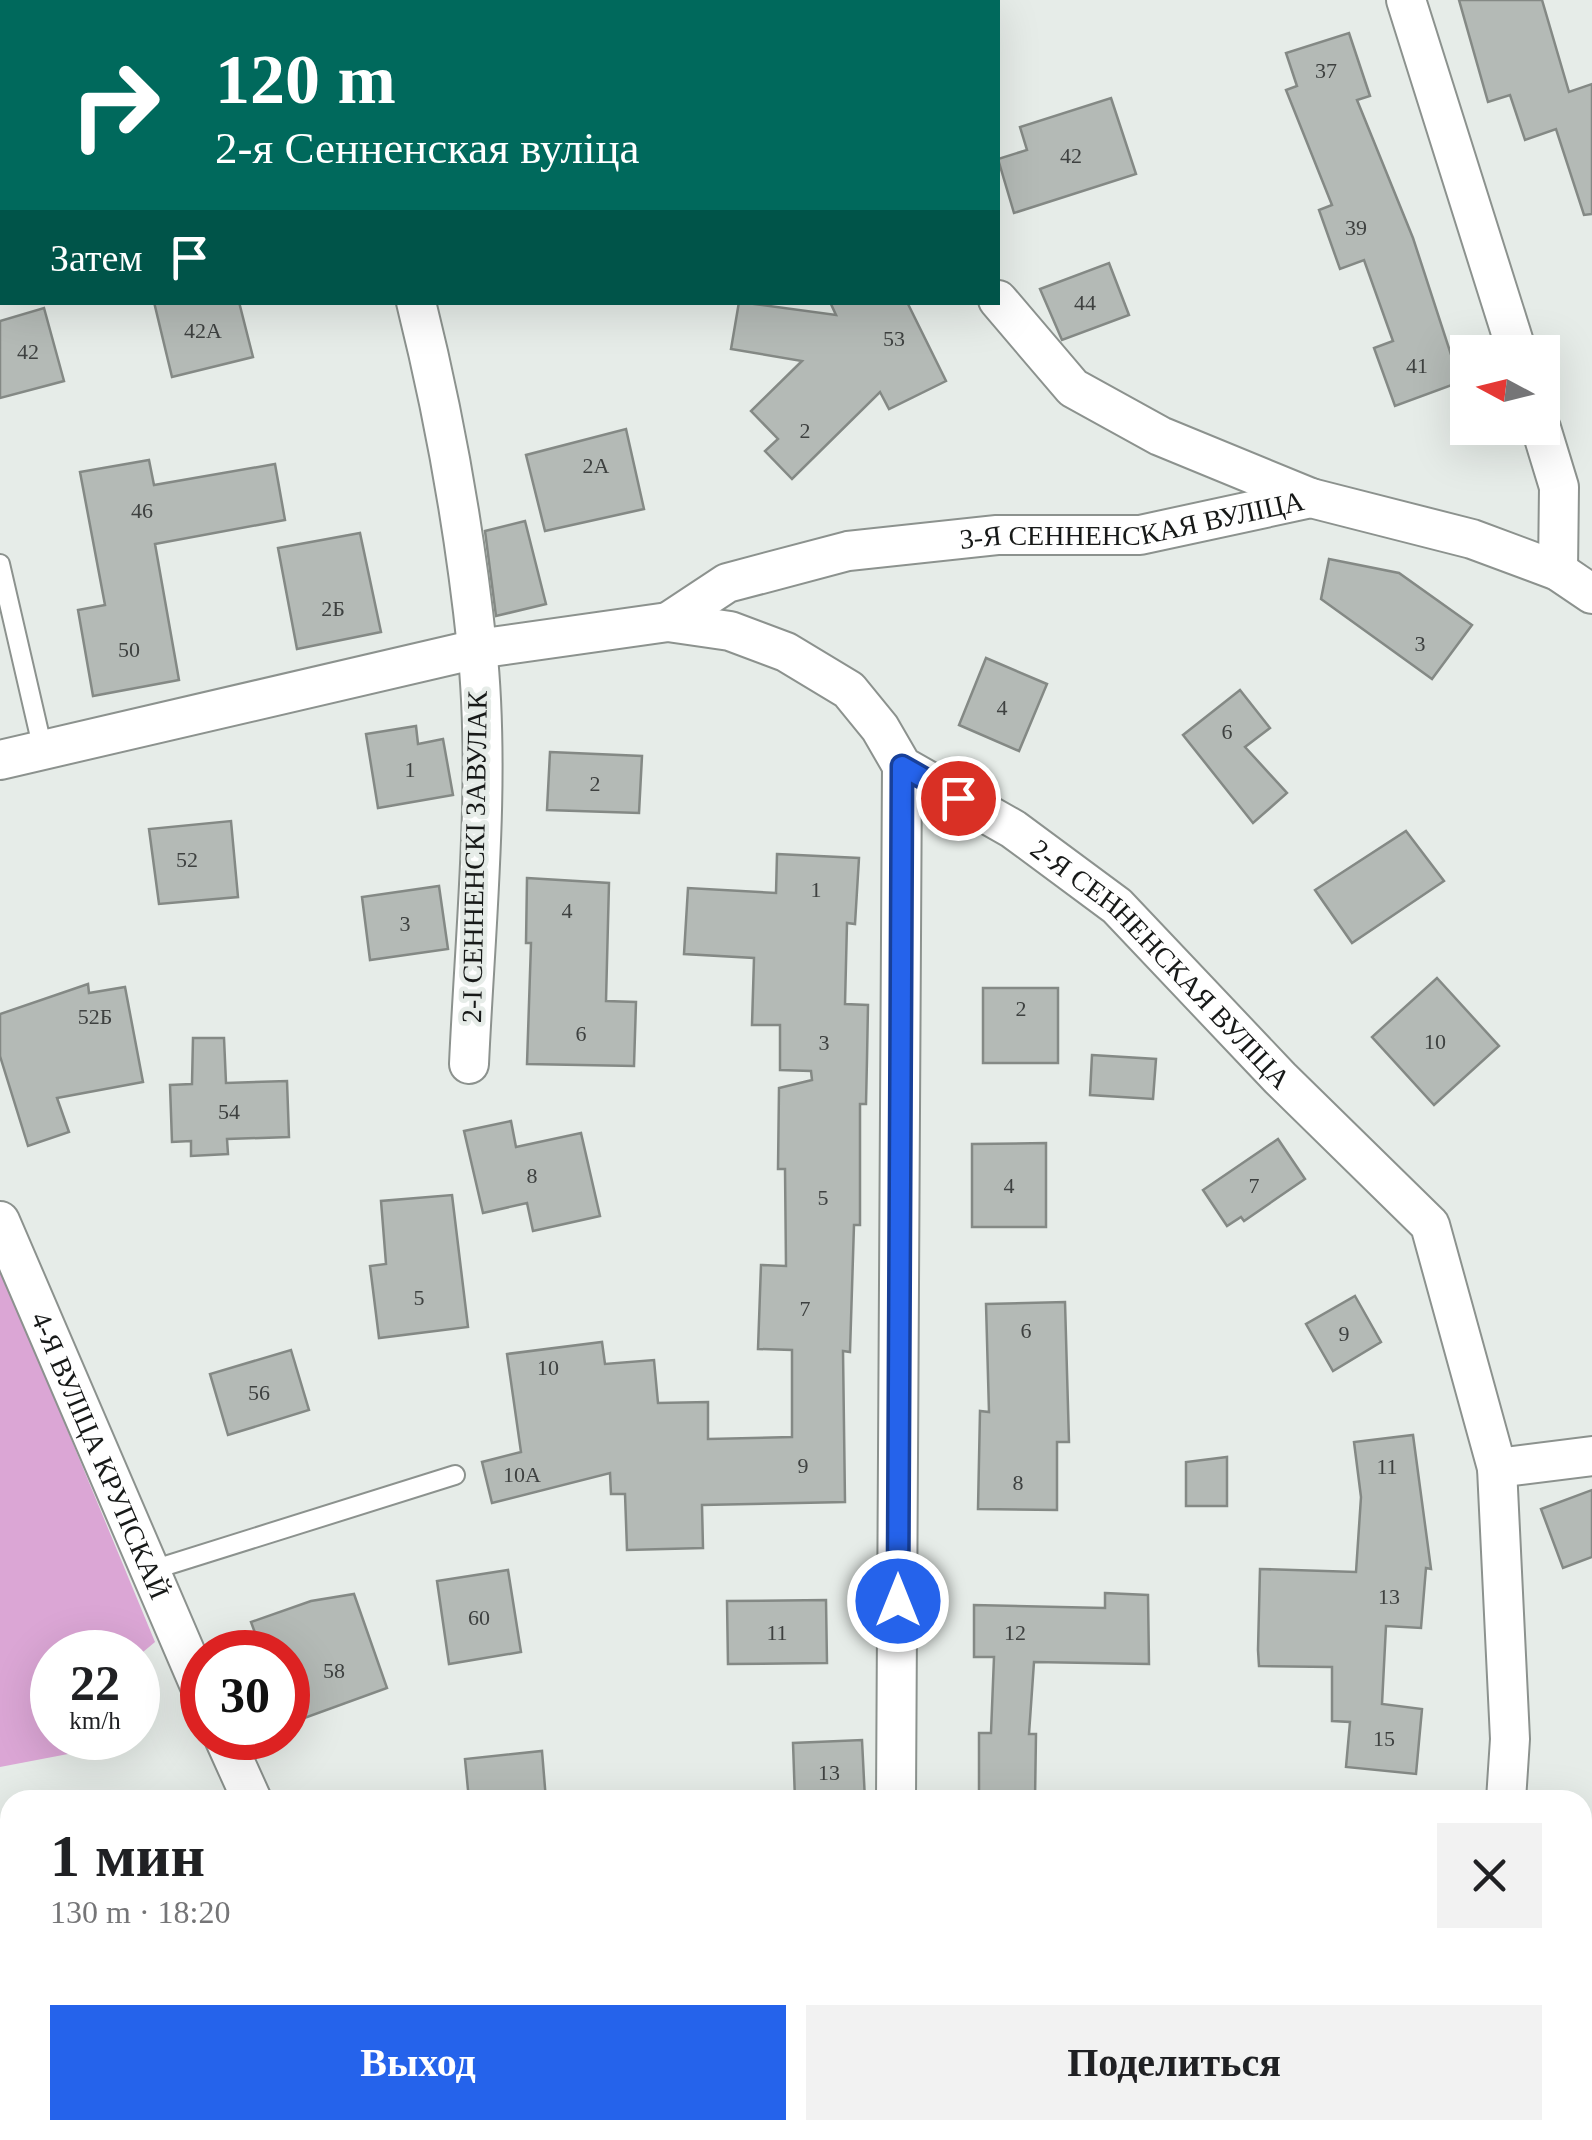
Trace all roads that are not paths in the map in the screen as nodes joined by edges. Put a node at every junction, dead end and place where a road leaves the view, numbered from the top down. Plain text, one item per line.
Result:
1 (1406, 0) edge
2 (1000, 302) edge
3 (417, 305) edge
4 (1512, 335) edge
5 (1546, 445) edge
6 (1311, 498) junction
7 (0, 564) edge
8 (1558, 571) junction
9 (1592, 594) edge
10 (668, 622) junction
11 (477, 649) junction
12 (43, 750) junction
13 (0, 760) edge
14 (902, 766) junction
15 (469, 1064) dead end
16 (0, 1220) edge
17 (1592, 1456) edge
18 (1498, 1468) junction
19 (454, 1475) dead end
20 (149, 1572) junction
21 (180, 1642) edge
22 (234, 1760) edge
23 (247, 1790) edge
24 (896, 1790) edge
25 (1507, 1790) edge

1 - 4 street
2 - 6 street
3 - 11 street, 2-І СЕННЕНСКІ ЗАВУЛАК
5 - 8 street
6 - 8 street, 3-Я СЕННЕНСКАЯ ВУЛІЦА
6 - 10 street, 3-Я СЕННЕНСКАЯ ВУЛІЦА
7 - 12 lane
8 - 9 street, 3-Я СЕННЕНСКАЯ ВУЛІЦА
10 - 11 street, 2-Я СЕННЕНСКАЯ ВУЛІЦА
10 - 14 street, 2-Я СЕННЕНСКАЯ ВУЛІЦА
11 - 12 street, 2-Я СЕННЕНСКАЯ ВУЛІЦА
11 - 15 street, 2-І СЕННЕНСКІ ЗАВУЛАК
12 - 13 street, 2-Я СЕННЕНСКАЯ ВУЛІЦА
14 - 18 street, 2-Я СЕННЕНСКАЯ ВУЛІЦА
14 - 24 street
16 - 20 street, 4-Я ВУЛІЦА КРУПСКАЙ
17 - 18 street
18 - 25 street, 2-Я СЕННЕНСКАЯ ВУЛІЦА
19 - 20 lane
20 - 21 street, 4-Я ВУЛІЦА КРУПСКАЙ
22 - 23 street

